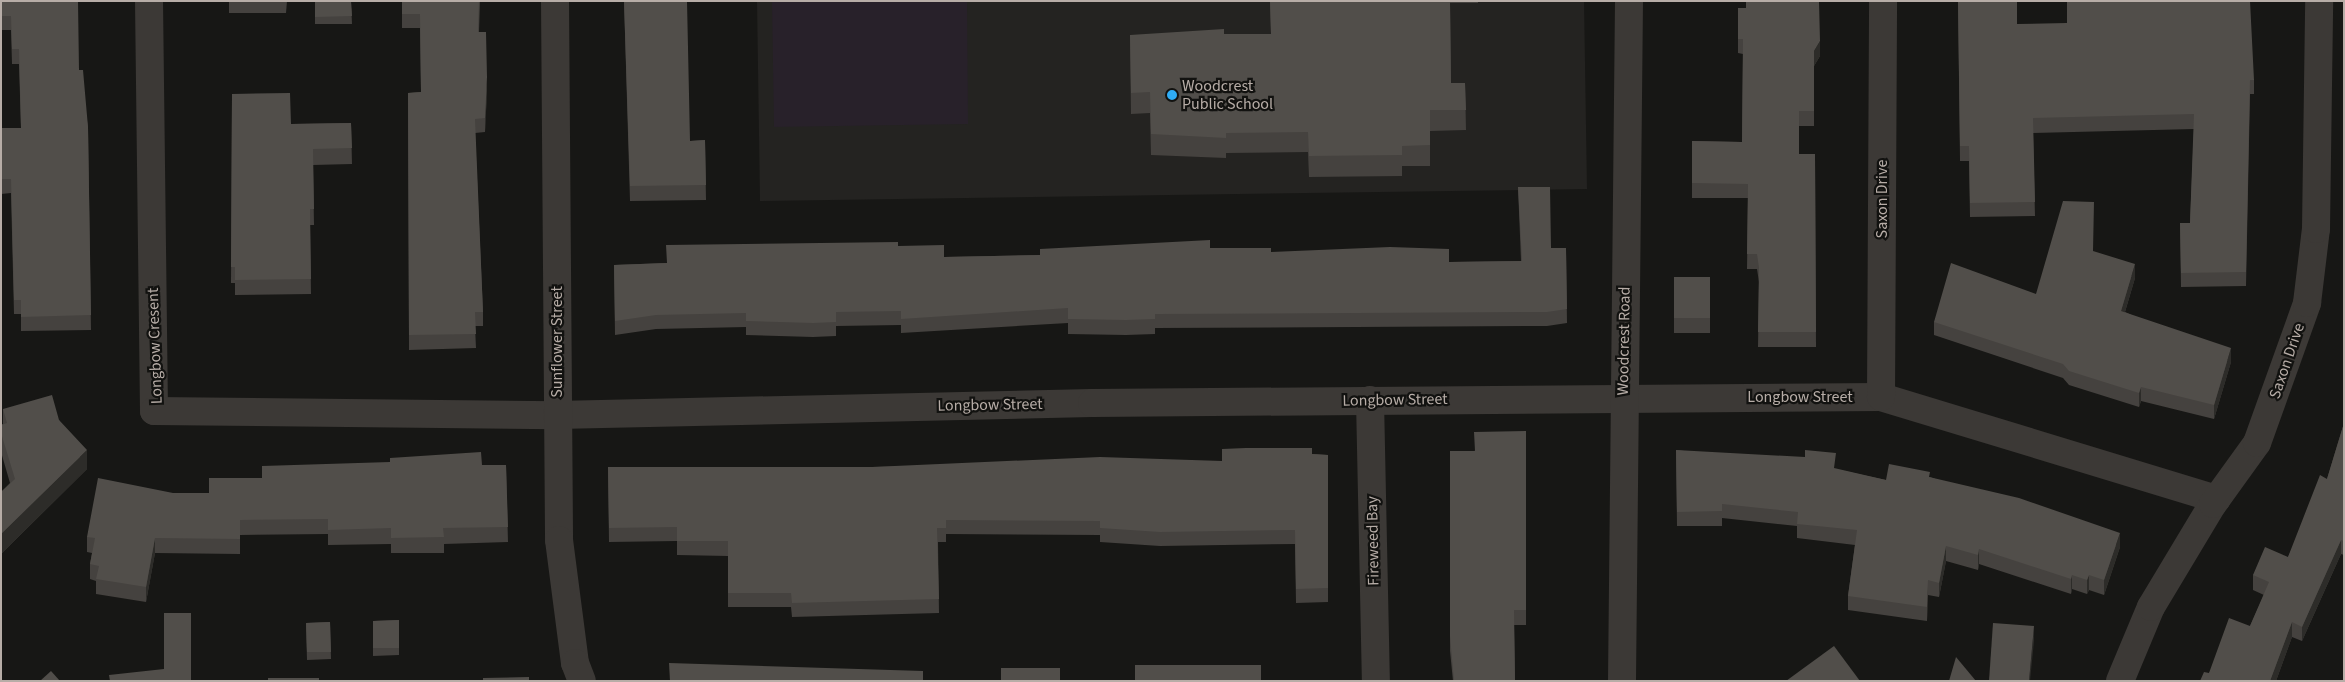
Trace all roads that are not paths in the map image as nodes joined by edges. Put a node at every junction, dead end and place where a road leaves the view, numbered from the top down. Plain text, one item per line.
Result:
1 (149, 1) edge
2 (555, 1) edge
3 (1629, 1) edge
4 (1883, 1) edge
5 (2319, 1) edge
6 (1881, 397) junction
7 (1622, 398) junction
8 (1370, 400) junction
9 (557, 415) junction
10 (2216, 500) junction
11 (582, 681) edge
12 (1376, 681) edge
13 (1622, 681) edge
14 (2120, 681) edge

1 - 9 street, Longbow Cresent
2 - 9 street, Sunflower Street
3 - 7 street, Woodcrest Road
4 - 6 street, Saxon Drive
5 - 10 street, Saxon Drive
6 - 7 street, Longbow Street
6 - 10 street, Longbow Street
7 - 8 street, Longbow Street
7 - 13 street, Woodcrest Road
8 - 9 street, Longbow Street
8 - 12 street, Fireweed Bay
9 - 11 street, Sunflower Street
10 - 14 street, Saxon Drive

